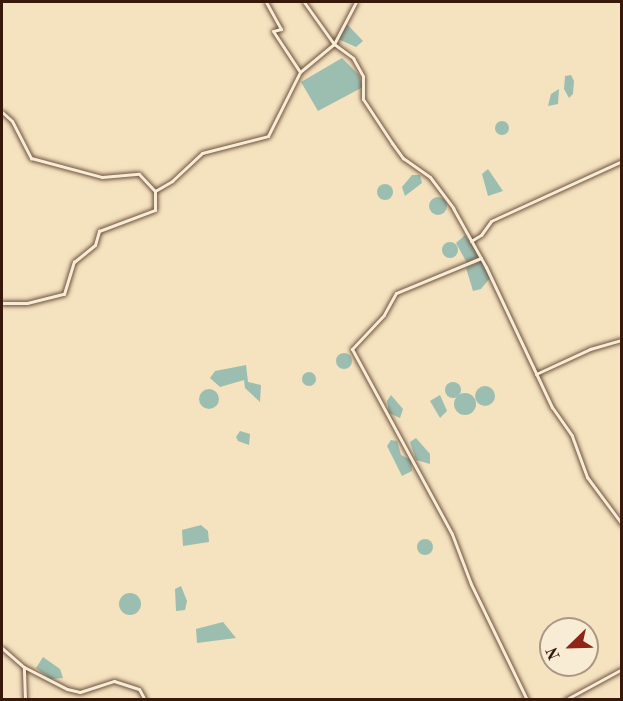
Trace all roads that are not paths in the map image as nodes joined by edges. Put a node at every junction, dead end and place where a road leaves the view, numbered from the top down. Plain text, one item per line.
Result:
1 (266, 2) edge
2 (304, 2) edge
3 (356, 2) edge
4 (334, 44) junction
5 (300, 72) junction
6 (2, 112) edge
7 (621, 161) edge
8 (155, 191) junction
9 (471, 241) junction
10 (482, 258) junction
11 (2, 303) edge
12 (621, 340) edge
13 (536, 374) junction
14 (621, 524) edge
15 (2, 648) edge
16 (24, 667) junction
17 (621, 669) edge
18 (25, 699) edge
19 (146, 699) edge
20 (527, 699) edge
21 (565, 699) edge

1 - 5 street
2 - 4 street
3 - 4 street
4 - 5 street
4 - 9 street
5 - 8 street
6 - 8 street
7 - 9 street
8 - 11 street
9 - 10 street
10 - 13 street
10 - 20 street
12 - 13 street
13 - 14 street
15 - 16 street
16 - 18 street
16 - 19 street
17 - 21 street

